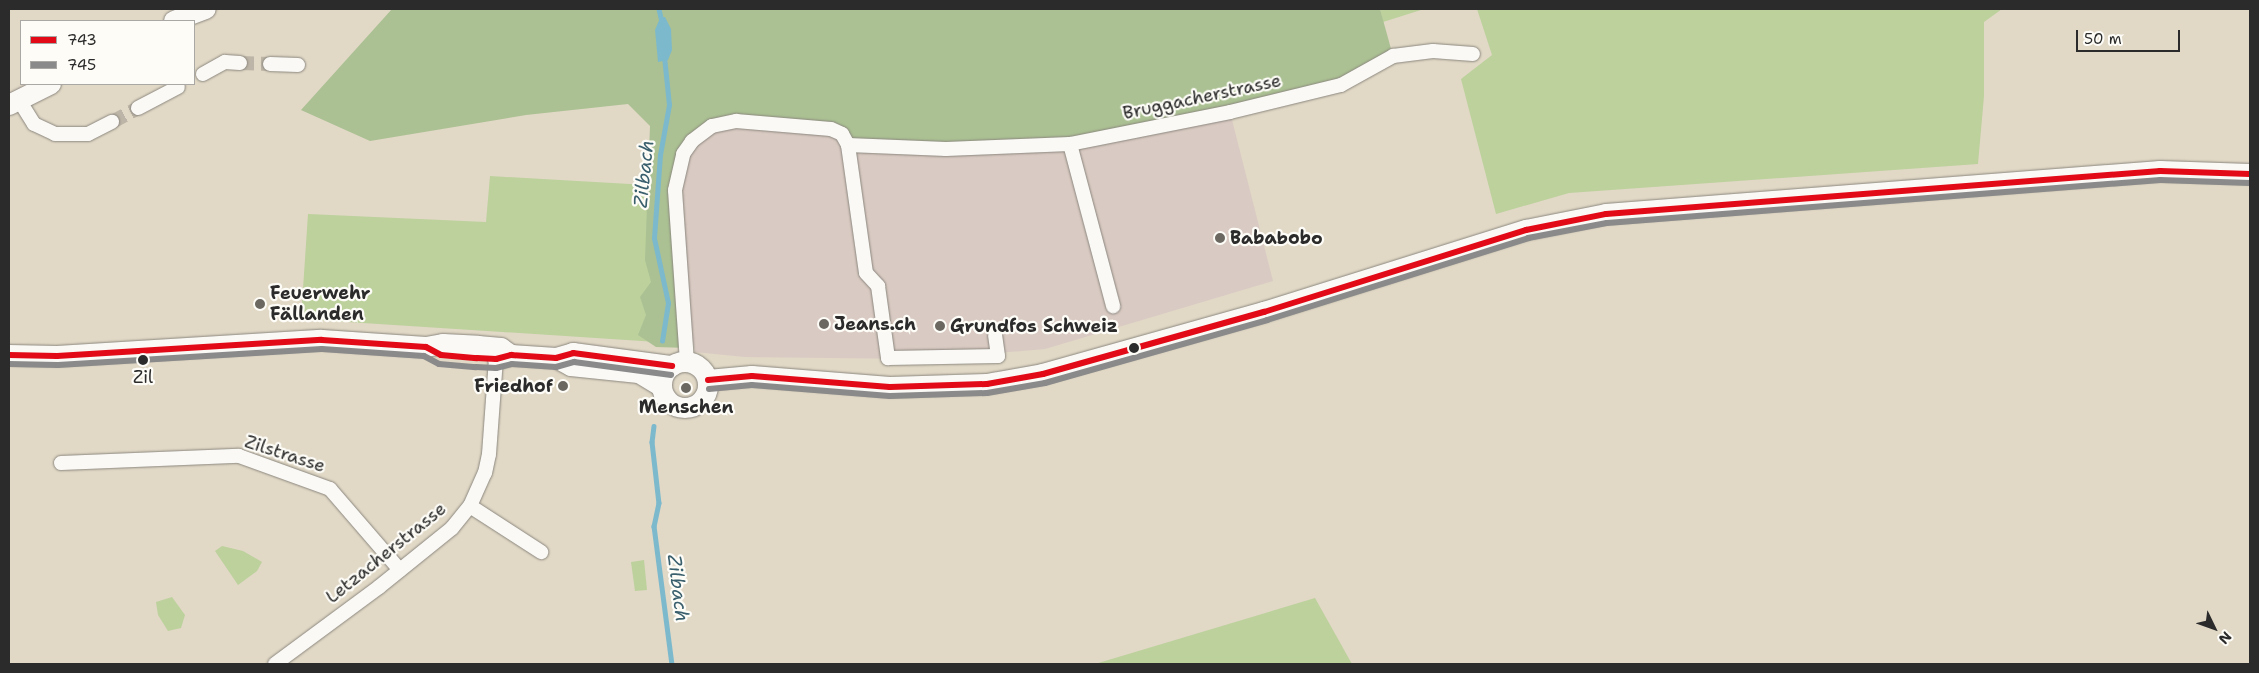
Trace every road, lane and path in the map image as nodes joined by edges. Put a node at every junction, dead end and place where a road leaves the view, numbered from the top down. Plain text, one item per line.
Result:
1 (206, 9) edge
2 (177, 20) edge
3 (1472, 54) dead end
4 (240, 63) tunnel mouth
5 (270, 64) tunnel mouth
6 (298, 65) dead end
7 (203, 74) dead end
8 (49, 85) edge
9 (178, 87) dead end
10 (14, 103) edge
11 (138, 108) tunnel mouth
12 (112, 122) tunnel mouth
13 (1070, 144) junction
14 (848, 145) junction
15 (2250, 174) edge
16 (1114, 306) dead end
17 (995, 335) dead end
18 (9, 355) edge
19 (504, 357) junction
20 (556, 358) junction
21 (679, 364) junction
22 (708, 380) junction
23 (662, 387) junction
24 (61, 463) dead end
25 (470, 506) junction
26 (541, 552) dead end
27 (400, 570) junction
28 (275, 664) edge

1 - 2 main road
3 - 13 street, Bruggacherstrasse
4 - 7 street
5 - 6 street
8 - 10 main road
9 - 11 street
10 - 12 street
13 - 14 street, Bruggacherstrasse
13 - 16 street
14 - 17 street
14 - 21 street
15 - 22 main road
18 - 19 main road
19 - 20 main road
19 - 25 street, Letzacherstrasse
20 - 21 main road
20 - 23 main road
21 - 22 main road
21 - 23 main road
22 - 23 main road
24 - 27 street, Zilstrasse
25 - 26 street
25 - 27 street, Letzacherstrasse
27 - 28 street, Letzacherstrasse

